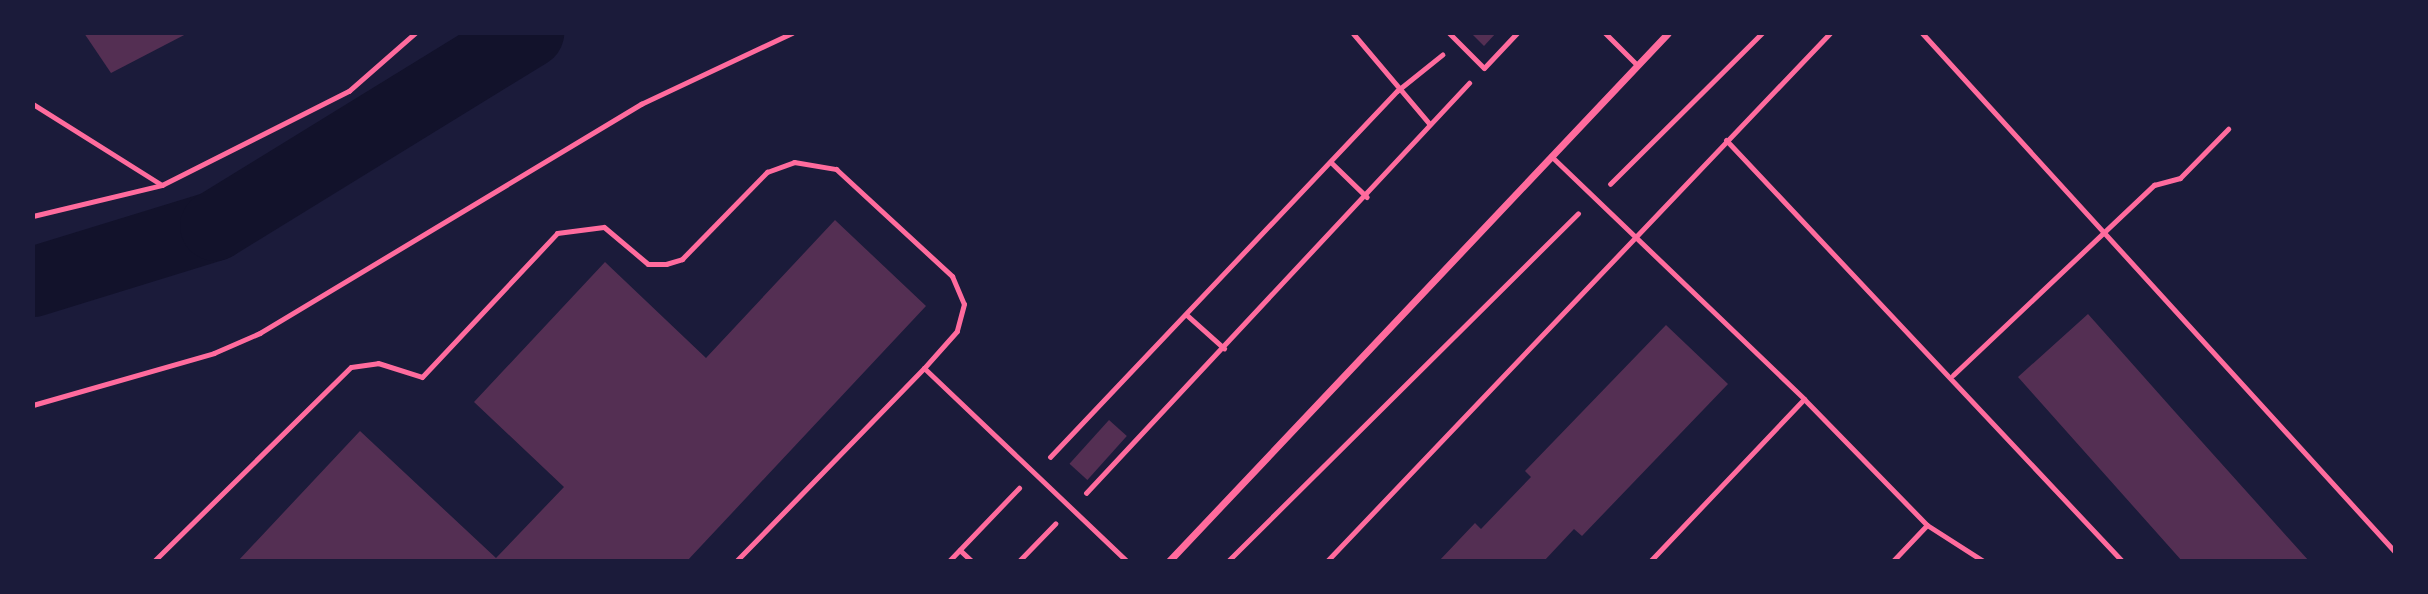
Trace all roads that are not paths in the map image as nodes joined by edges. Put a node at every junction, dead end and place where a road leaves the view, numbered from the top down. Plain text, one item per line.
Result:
1 (1449, 33) edge
2 (1517, 33) edge
3 (1605, 33) edge
4 (1668, 33) edge
5 (1830, 33) edge
6 (1922, 33) edge
7 (1637, 65) junction
8 (2228, 129) dead end
9 (1726, 140) junction
10 (1551, 156) junction
11 (1635, 236) junction
12 (2102, 237) junction
13 (924, 368) junction
14 (1953, 375) junction
15 (1804, 399) junction
16 (1927, 525) junction
17 (2395, 552) edge
18 (153, 561) edge
19 (736, 561) edge
20 (1127, 561) edge
21 (1169, 561) edge
22 (1327, 561) edge
23 (1650, 561) edge
24 (1894, 561) edge
25 (1983, 561) edge
26 (2122, 561) edge

1 - 2 lane
3 - 7 lane
4 - 7 street
5 - 9 lane
6 - 12 lane
7 - 10 street
8 - 12 lane
9 - 11 lane
9 - 14 lane
10 - 11 lane
10 - 21 street
11 - 15 lane
11 - 22 lane
12 - 14 lane
12 - 17 lane
13 - 18 lane
13 - 19 lane
13 - 20 lane
14 - 26 lane
15 - 16 lane
15 - 23 lane
16 - 24 lane
16 - 25 lane

